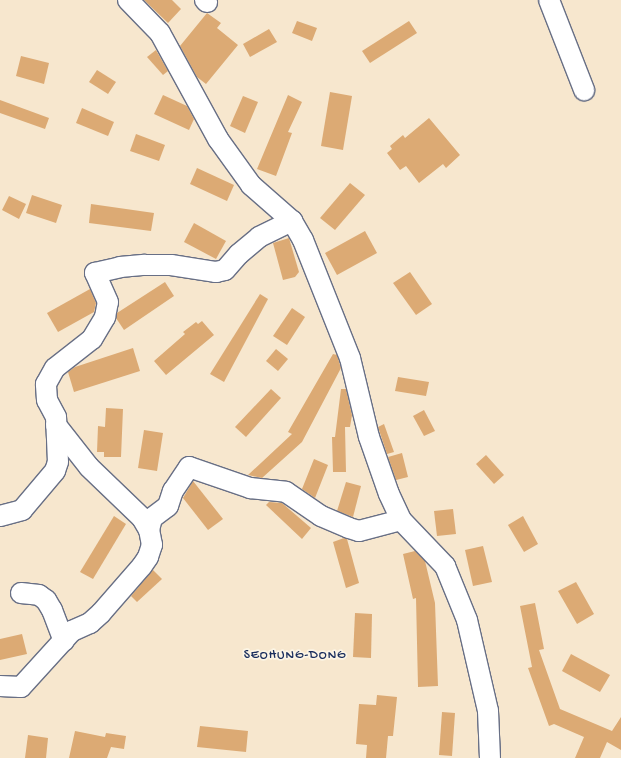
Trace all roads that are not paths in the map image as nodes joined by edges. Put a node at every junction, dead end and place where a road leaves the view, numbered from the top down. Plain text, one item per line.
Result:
1 (128, 0) edge
2 (549, 0) edge
3 (584, 90) dead end
4 (292, 221) junction
5 (56, 425) junction
6 (0, 516) edge
7 (401, 520) junction
8 (149, 530) junction
9 (21, 594) dead end
10 (64, 641) junction
11 (0, 686) edge
12 (490, 758) edge

1 - 4 street
2 - 3 street
4 - 5 street
4 - 7 street
5 - 6 street
5 - 8 street
7 - 8 street
7 - 12 street
8 - 10 street
9 - 10 street
10 - 11 street

